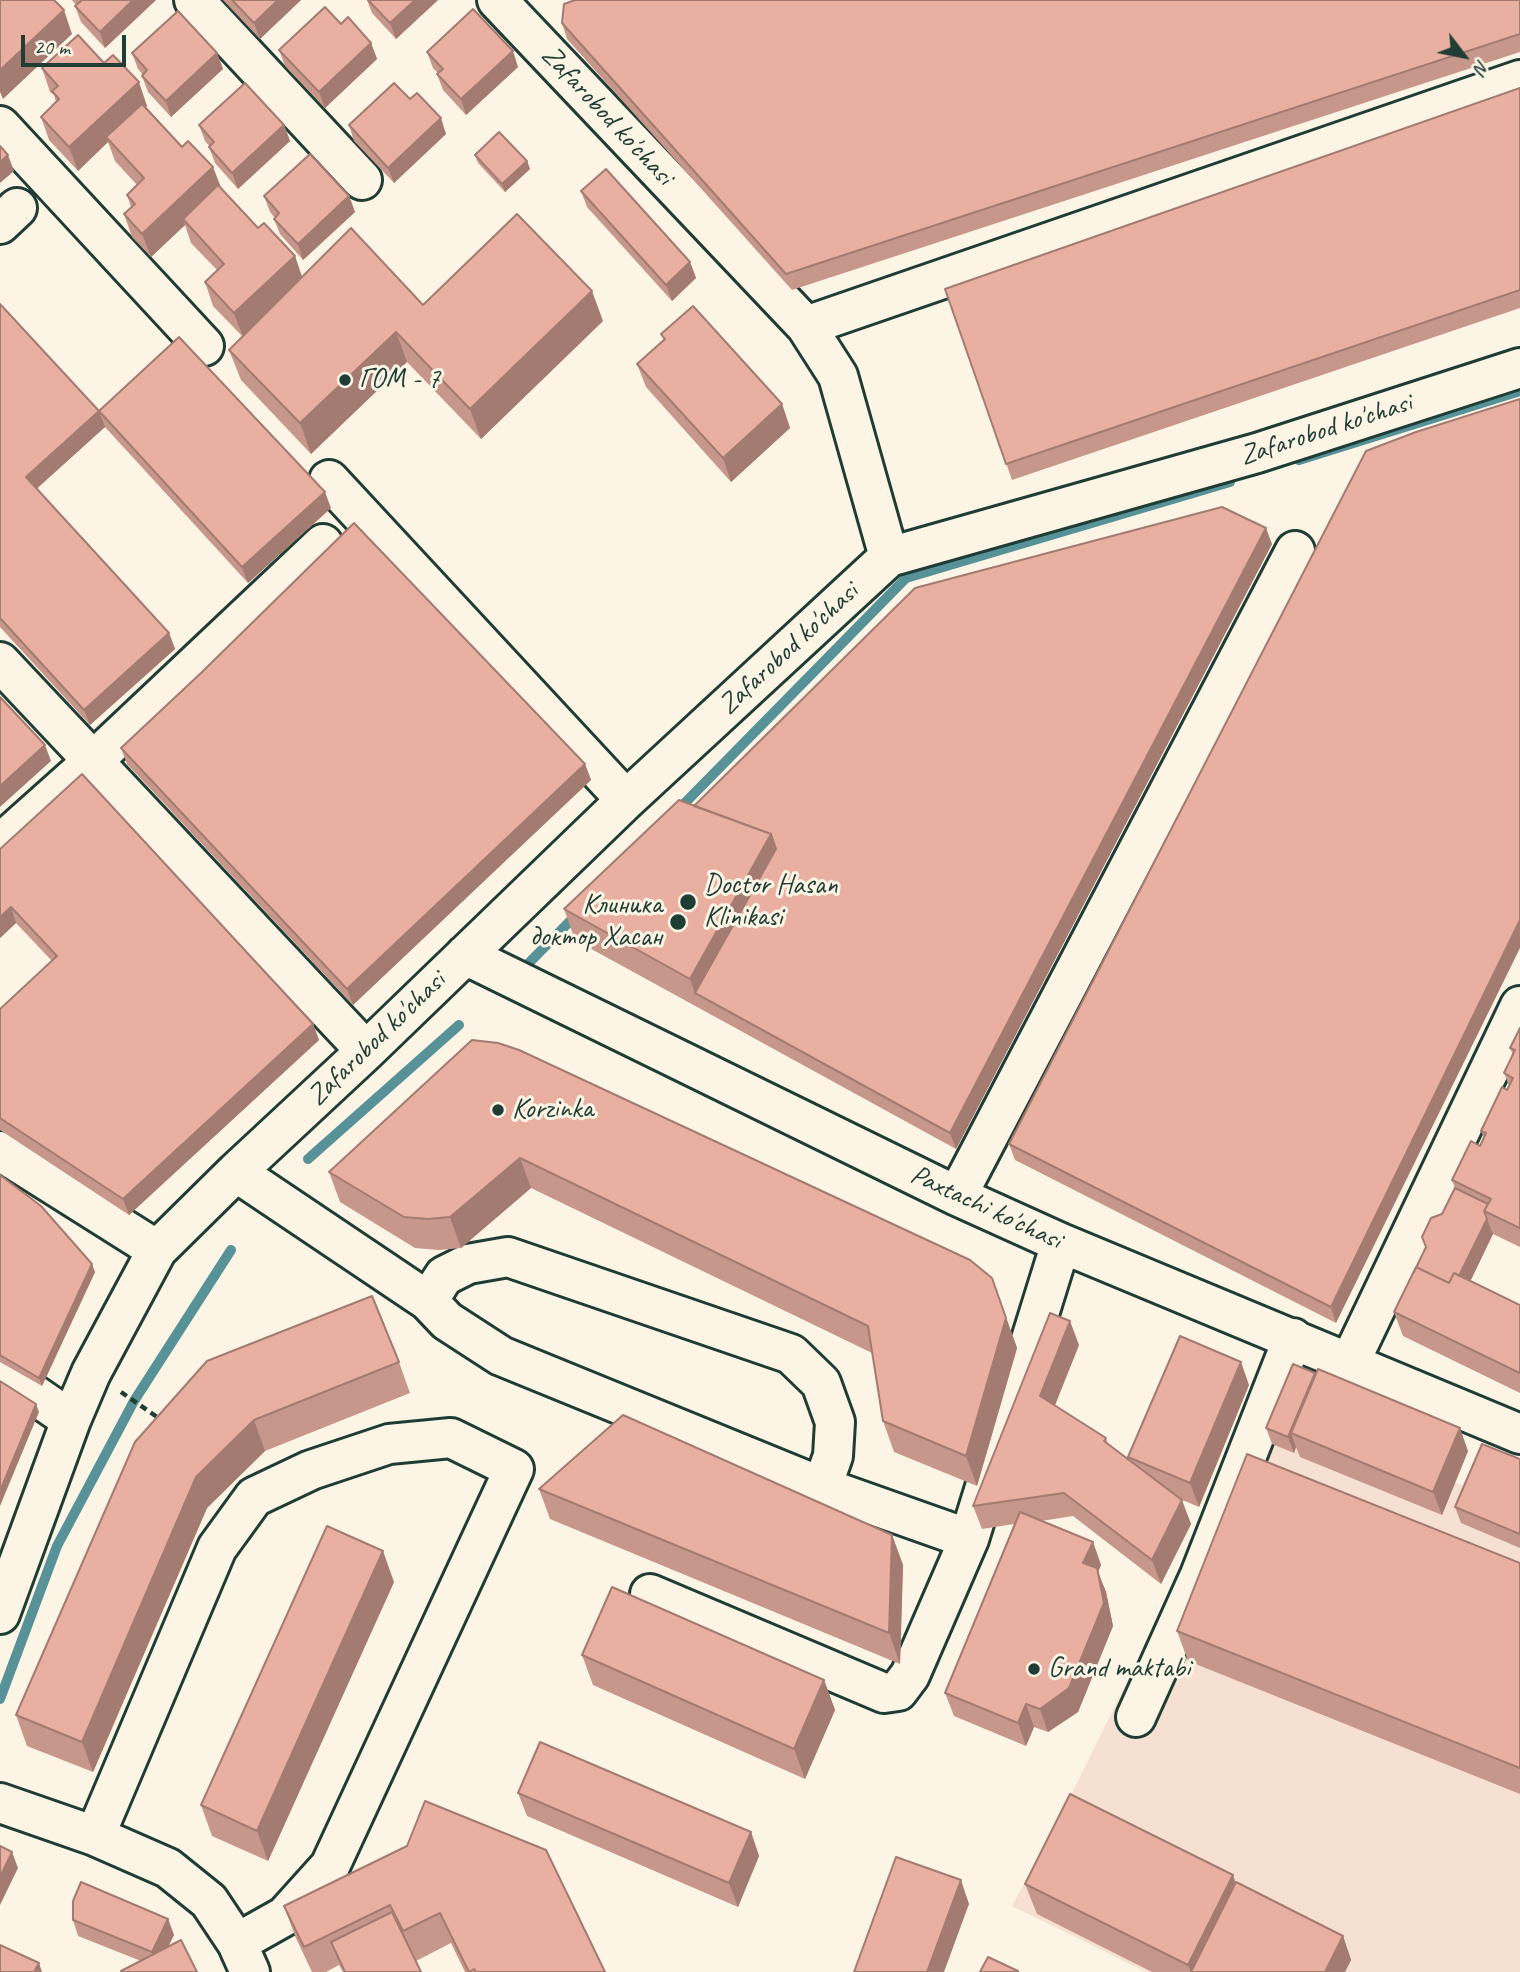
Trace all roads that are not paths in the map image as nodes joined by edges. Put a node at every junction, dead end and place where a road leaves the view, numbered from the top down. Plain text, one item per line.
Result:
1 (194, 0) edge
2 (508, 2) edge
3 (1520, 80) edge
4 (0, 126) edge
5 (362, 180) dead end
6 (806, 326) junction
7 (204, 346) dead end
8 (1520, 368) edge
9 (329, 480) dead end
10 (323, 544) dead end
11 (1295, 551) dead end
12 (889, 557) junction
13 (0, 662) edge
14 (93, 761) junction
15 (626, 800) junction
16 (0, 844) edge
17 (465, 956) junction
18 (1520, 1006) edge
19 (366, 1052) junction
20 (0, 1151) edge
21 (236, 1172) junction
22 (957, 1196) junction
23 (1061, 1243) junction
24 (157, 1250) junction
25 (428, 1301) junction
26 (1293, 1338) junction
27 (1350, 1362) junction
28 (0, 1371) edge
29 (71, 1420) junction
30 (1520, 1434) edge
31 (822, 1487) junction
32 (969, 1539) junction
33 (650, 1594) dead end
34 (0, 1614) edge
35 (1136, 1717) dead end
36 (0, 1803) edge
37 (94, 1836) junction
38 (244, 1958) edge

1 - 5 street
2 - 6 street, Zafarobod ko'chasi
3 - 6 street
4 - 7 street
6 - 12 street, Zafarobod ko'chasi
8 - 12 street, Zafarobod ko'chasi
9 - 15 street
10 - 14 street
11 - 22 street
12 - 15 street, Zafarobod ko'chasi
13 - 14 street
14 - 16 street
14 - 19 street
15 - 17 street, Zafarobod ko'chasi
17 - 19 street, Zafarobod ko'chasi
17 - 22 street, Paxtachi ko'chasi
18 - 27 street
19 - 21 street, Zafarobod ko'chasi
20 - 24 street
21 - 24 street, Zafarobod ko'chasi
21 - 25 street
22 - 23 street, Paxtachi ko'chasi
23 - 26 street, Paxtachi ko'chasi
23 - 32 street
24 - 29 street, Zafarobod ko'chasi
25 - 31 street
25 - 31 street
26 - 27 street, Paxtachi ko'chasi
26 - 35 street
27 - 30 street, Paxtachi ko'chasi
28 - 29 street
29 - 34 street, Zafarobod ko'chasi
31 - 32 street
32 - 33 street
36 - 37 street
37 - 38 street
37 - 38 street

